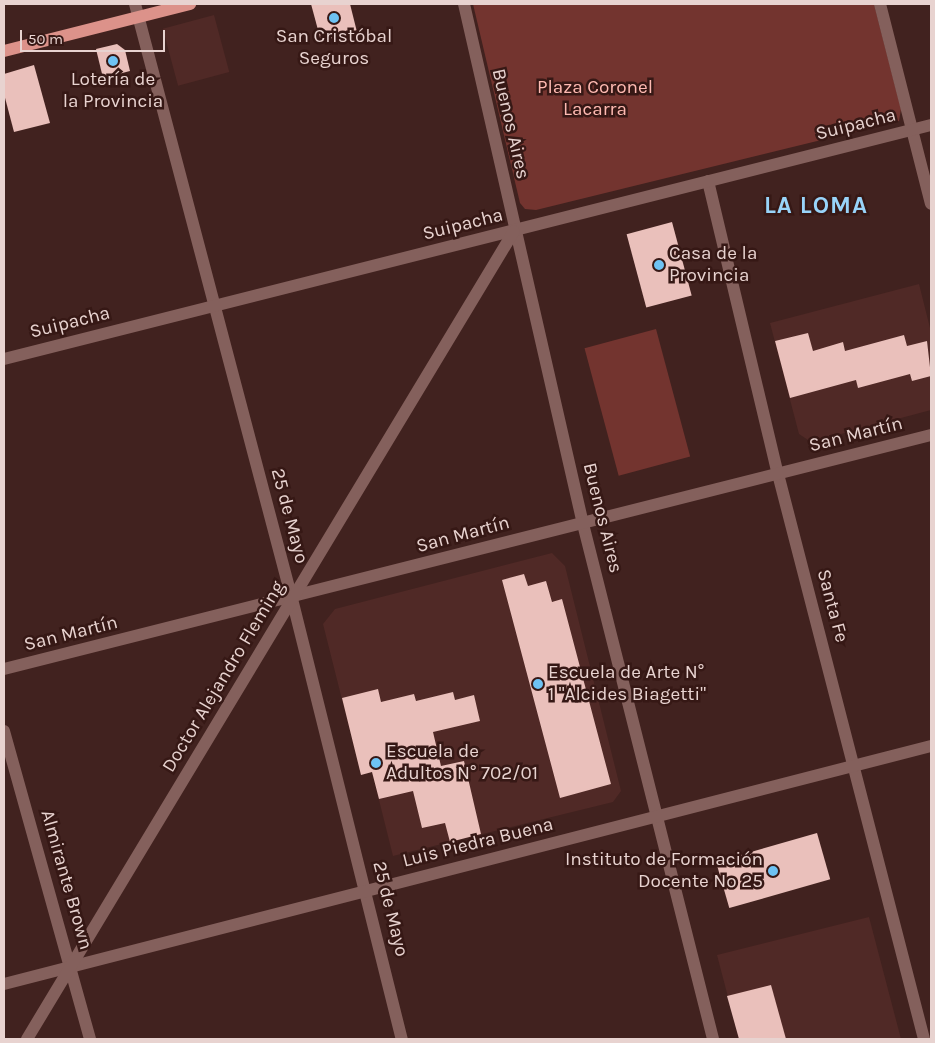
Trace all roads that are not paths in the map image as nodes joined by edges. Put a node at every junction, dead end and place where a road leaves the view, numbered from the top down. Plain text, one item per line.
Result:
1 (135, 4) edge
2 (190, 4) edge
3 (464, 4) edge
4 (880, 4) edge
5 (138, 17) junction
6 (4, 51) edge
7 (931, 125) edge
8 (912, 130) junction
9 (708, 181) junction
10 (931, 204) edge
11 (514, 232) junction
12 (213, 307) junction
13 (4, 359) edge
14 (931, 435) edge
15 (778, 474) junction
16 (583, 524) junction
17 (292, 599) junction
18 (4, 669) edge
19 (4, 731) edge
20 (931, 746) edge
21 (854, 765) junction
22 (659, 818) junction
23 (366, 890) junction
24 (71, 967) junction
25 (4, 984) edge
26 (27, 1039) edge
27 (90, 1039) edge
28 (402, 1039) edge
29 (713, 1039) edge
30 (924, 1039) edge

1 - 5 street, 25 de Mayo
2 - 5 main road
3 - 11 street, Buenos Aires
4 - 8 street
5 - 6 main road
5 - 12 street, 25 de Mayo
7 - 8 street, Suipacha
8 - 9 street, Suipacha
8 - 10 street
9 - 11 street, Suipacha
9 - 15 street, Santa Fe
11 - 12 street, Suipacha
11 - 16 street, Buenos Aires
11 - 17 street, Doctor Alejandro Fleming
12 - 13 street, Suipacha
12 - 17 street, 25 de Mayo
14 - 15 street, San Martín
15 - 16 street, San Martín
15 - 21 street, Santa Fe
16 - 17 street, San Martín
16 - 22 street, Buenos Aires
17 - 18 street, San Martín
17 - 23 street, 25 de Mayo
17 - 24 street, Doctor Alejandro Fleming
19 - 24 street, Almirante Brown
20 - 21 street, Luis Piedra Buena
21 - 22 street, Luis Piedra Buena
21 - 30 street, Santa Fe
22 - 23 street, Luis Piedra Buena
22 - 29 street, Buenos Aires
23 - 24 street, Luis Piedra Buena
23 - 28 street, 25 de Mayo
24 - 25 street, Luis Piedra Buena
24 - 26 street, Doctor Alejandro Fleming
24 - 27 street, Almirante Brown

